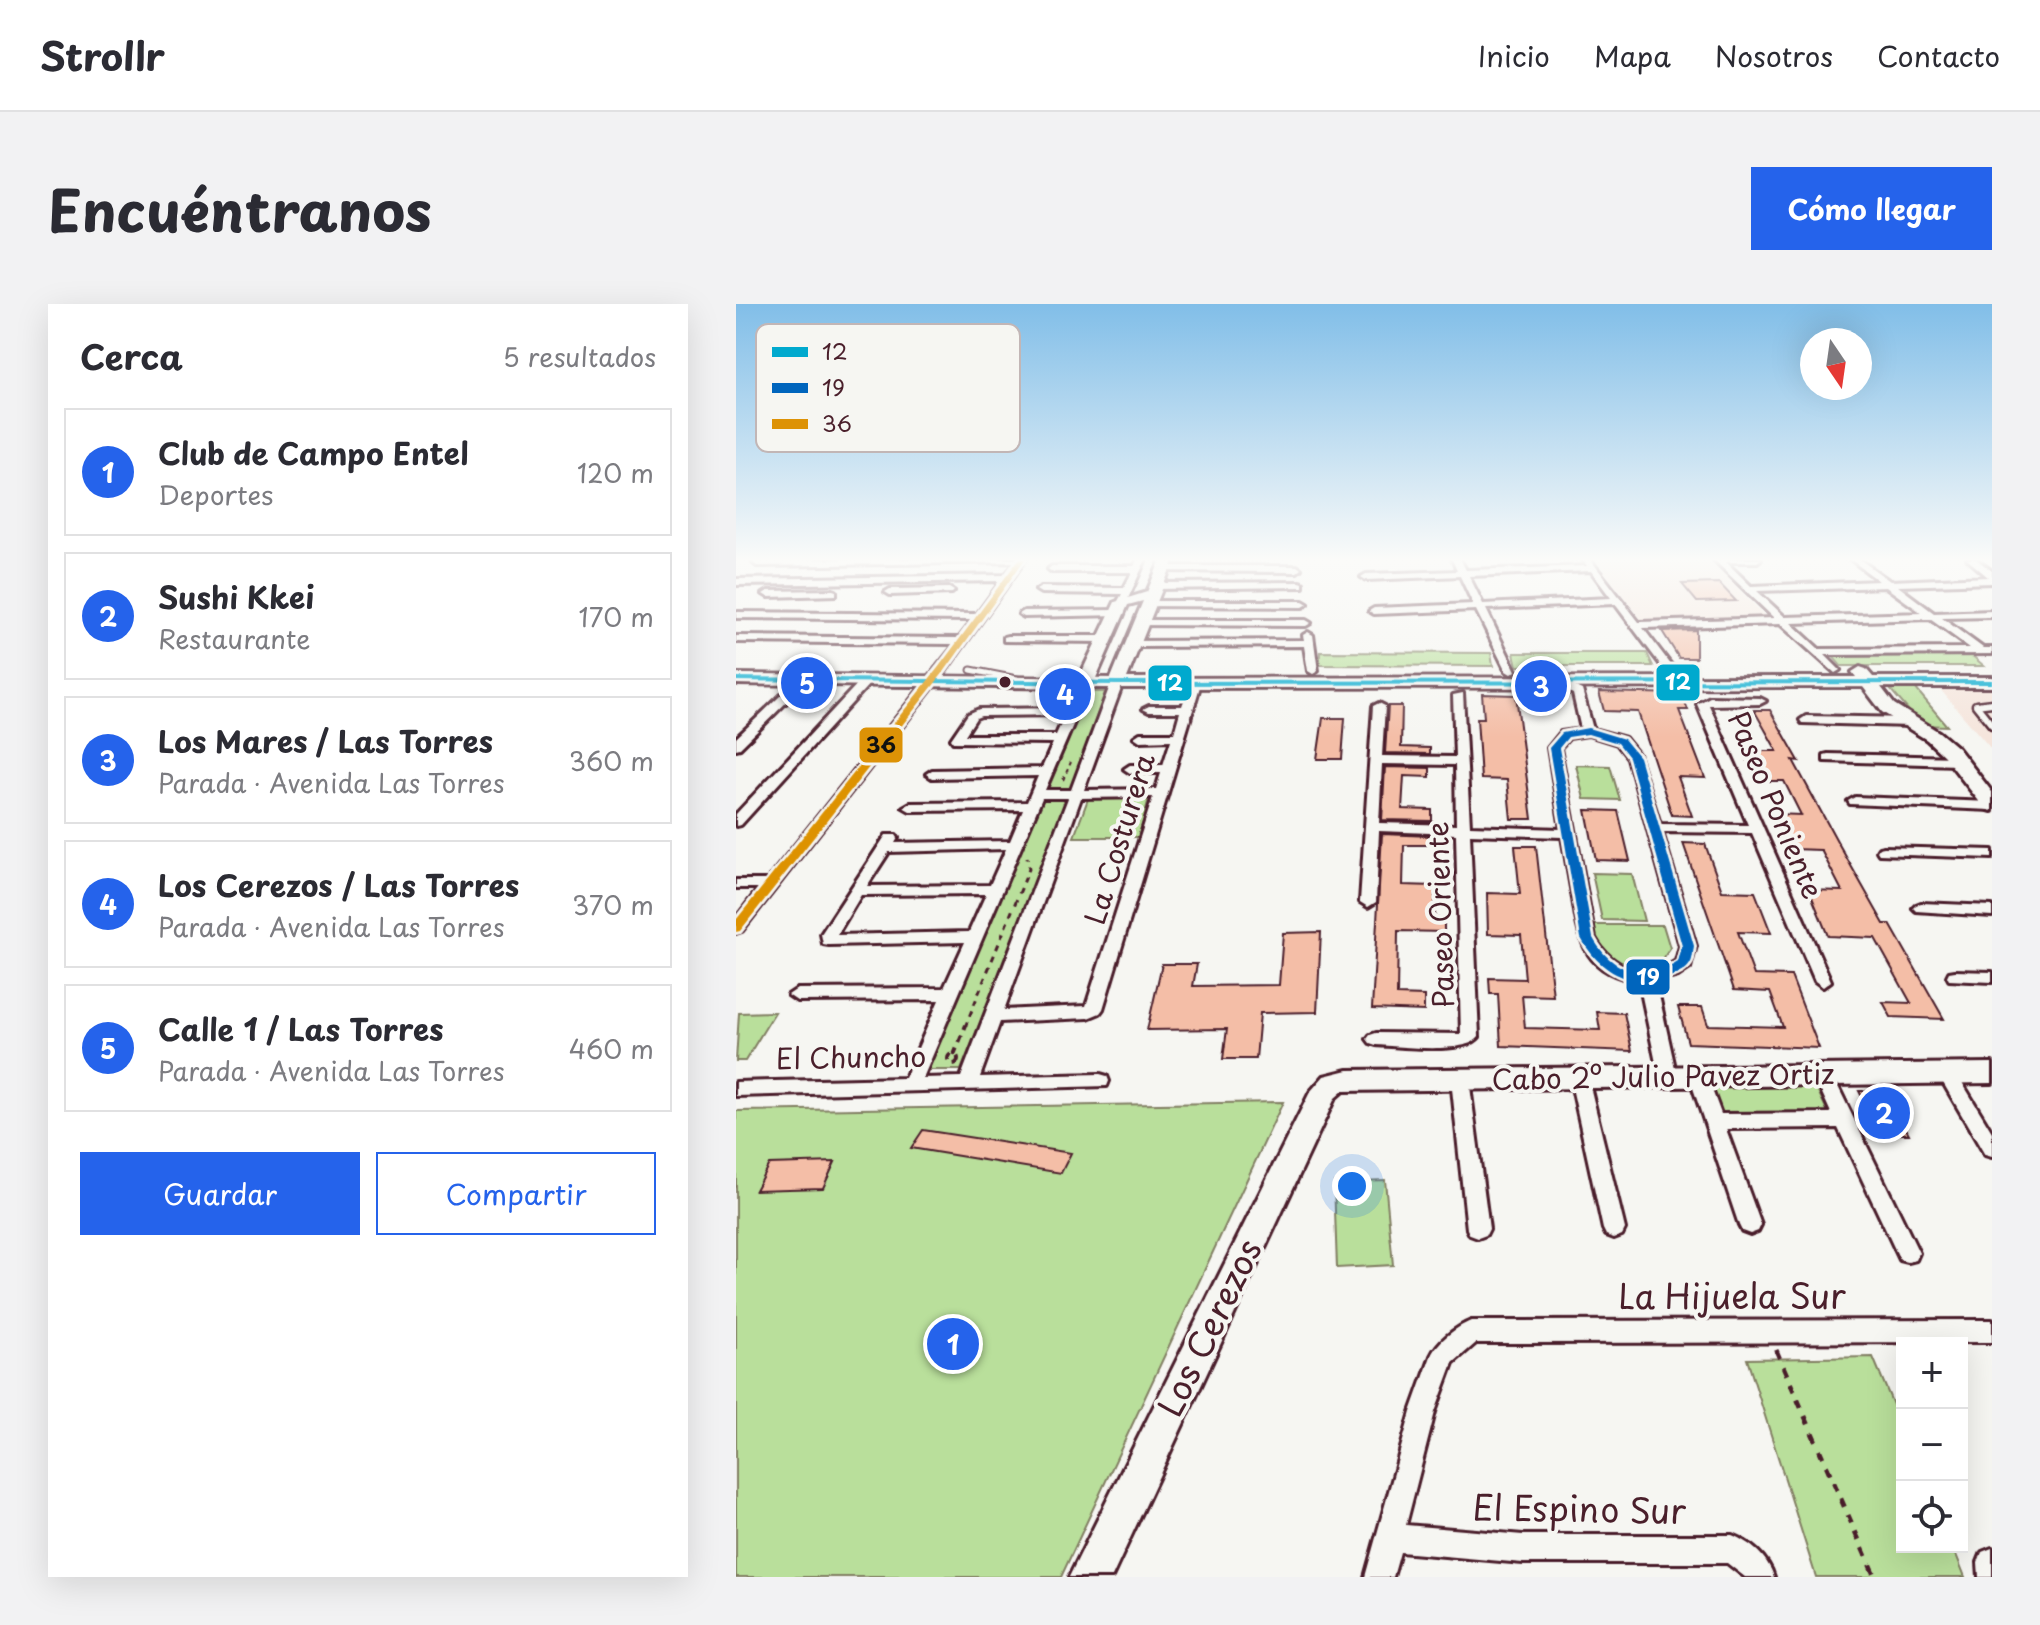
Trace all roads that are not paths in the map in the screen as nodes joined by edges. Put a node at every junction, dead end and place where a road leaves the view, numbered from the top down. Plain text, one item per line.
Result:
1 (980, 618) edge
2 (1114, 618) edge
3 (1142, 618) edge
4 (1305, 618) edge
5 (1485, 618) edge
6 (1631, 618) edge
7 (1780, 618) edge
8 (1873, 618) edge
9 (1936, 618) edge
10 (1784, 622) junction
11 (1140, 623) junction
12 (1306, 623) junction
13 (1636, 625) junction
14 (736, 639) edge
15 (1008, 639) dead end
16 (1105, 639) junction
17 (962, 641) junction
18 (1309, 643) junction
19 (1132, 644) junction
20 (1986, 651) edge
21 (1816, 652) junction
22 (1992, 660) edge
23 (971, 670) junction
24 (1670, 670) junction
25 (1835, 670) junction
26 (1992, 670) edge
27 (1313, 671) junction
28 (1511, 671) junction
29 (936, 676) junction
30 (1491, 676) junction
31 (1696, 676) junction
32 (1863, 676) junction
33 (736, 677) edge
34 (1087, 677) junction
35 (1119, 677) junction
36 (803, 680) junction
37 (866, 681) junction
38 (1030, 682) junction
39 (1557, 682) junction
40 (1594, 682) junction
41 (1992, 682) edge
42 (1195, 683) junction
43 (1578, 692) junction
44 (1459, 695) dead end
45 (1760, 701) dead end
46 (1992, 703) edge
47 (1379, 706) dead end
48 (1149, 709) dead end
49 (1187, 709) junction
50 (1071, 711) junction
51 (1806, 720) dead end
52 (1911, 722) junction
53 (1992, 725) edge
54 (1588, 731) junction
55 (1179, 736) junction
56 (1140, 737) dead end
57 (1059, 739) junction
58 (736, 745) edge
59 (1828, 758) dead end
60 (1376, 760) junction
61 (1461, 761) junction
62 (1958, 761) junction
63 (1130, 769) dead end
64 (1168, 769) junction
65 (1045, 772) junction
66 (932, 774) dead end
67 (1161, 793) junction
68 (1075, 794) junction
69 (1033, 800) junction
70 (1855, 801) dead end
71 (1992, 806) edge
72 (910, 807) dead end
73 (736, 822) edge
74 (1372, 827) junction
75 (1654, 828) junction
76 (1757, 829) junction
77 (1464, 830) junction
78 (1569, 833) junction
79 (1021, 847) junction
80 (1884, 851) dead end
81 (1992, 854) edge
82 (736, 884) edge
83 (770, 884) junction
84 (995, 889) junction
85 (857, 891) junction
86 (1368, 902) dead end
87 (1921, 908) dead end
88 (1992, 911) edge
89 (736, 928) edge
90 (974, 937) junction
91 (1955, 976) dead end
92 (1992, 977) edge
93 (1647, 978) junction
94 (1823, 981) dead end
95 (950, 994) junction
96 (797, 995) dead end
97 (993, 1016) junction
98 (1376, 1039) dead end
99 (1992, 1073) edge
100 (1947, 1074) junction
101 (1823, 1075) junction
102 (1698, 1076) junction
103 (1668, 1077) junction
104 (1579, 1078) junction
105 (1460, 1079) junction
106 (1100, 1081) dead end
107 (968, 1083) junction
108 (1334, 1083) joint
109 (911, 1085) junction
110 (736, 1089) edge
111 (1845, 1120) junction
112 (1714, 1122) junction
113 (1992, 1149) edge
114 (1750, 1225) dead end
115 (1478, 1229) dead end
116 (1614, 1229) dead end
117 (1908, 1253) dead end
118 (1992, 1331) edge
119 (1390, 1537) junction
120 (1992, 1562) edge
121 (1759, 1573) edge
122 (1992, 1575) edge
123 (1090, 1577) edge
124 (1379, 1577) edge

1 - 17 street
2 - 16 main road
3 - 11 main road
4 - 12 street
5 - 28 street
6 - 13 street
7 - 10 street
8 - 10 street
9 - 20 street
10 - 13 street
10 - 21 street
11 - 12 street
11 - 19 main road
12 - 18 street
13 - 24 street
14 - 17 street
15 - 16 street
16 - 34 main road
17 - 29 street
18 - 19 street
18 - 27 street
19 - 35 main road
20 - 21 street
20 - 22 street
21 - 25 street
23 - 29 main road
23 - 34 main road
23 - 38 lane
24 - 28 main road
24 - 31 main road
25 - 31 main road
25 - 32 main road
26 - 32 main road
27 - 30 main road
27 - 35 main road
28 - 30 main road
29 - 33 main road
29 - 37 main road
29 - 38 main road
29 - 83 street
30 - 39 main road
30 - 42 main road
31 - 32 main road
31 - 40 main road
32 - 41 main road
32 - 52 main road
33 - 36 main road
34 - 35 main road
34 - 38 main road
34 - 50 street
35 - 42 main road
35 - 68 street
36 - 37 main road
36 - 58 street
37 - 73 street
39 - 40 main road
39 - 43 street
40 - 43 street
42 - 49 street, La Costurera
43 - 54 street
44 - 61 street, Paseo Oriente
45 - 76 street, Paseo Poniente
46 - 53 lane
47 - 60 street
48 - 49 street
49 - 55 street, La Costurera
50 - 57 street
50 - 57 street
51 - 52 street
52 - 62 main road
54 - 75 street
54 - 78 street
55 - 56 street
55 - 64 street, La Costurera
57 - 65 street
59 - 62 street
60 - 61 street
60 - 74 street
61 - 77 street, Paseo Oriente
62 - 71 main road
63 - 64 street
64 - 67 street, La Costurera
65 - 66 street
65 - 69 street
67 - 68 street
67 - 97 street, La Costurera
68 - 69 street
68 - 97 street
69 - 72 street
69 - 79 street
70 - 71 street
74 - 77 street
74 - 86 street
75 - 76 street
75 - 93 street
76 - 94 street, Paseo Poniente
77 - 78 street
77 - 98 street, Paseo Oriente
78 - 93 street
79 - 84 street
79 - 85 street
80 - 81 street
82 - 83 street
83 - 89 street
84 - 85 street
84 - 90 street
85 - 90 street
87 - 88 street
90 - 95 street
91 - 92 street
93 - 103 street
95 - 96 street
95 - 109 street
97 - 107 street
99 - 100 main road, Cabo 2º Julio Pavez Ortiz
100 - 101 main road, Cabo 2º Julio Pavez Ortiz
100 - 113 street
101 - 102 main road, Cabo 2º Julio Pavez Ortiz
101 - 111 street
102 - 103 main road, Cabo 2º Julio Pavez Ortiz
102 - 112 street
103 - 104 main road, Cabo 2º Julio Pavez Ortiz
104 - 105 main road, Cabo 2º Julio Pavez Ortiz
104 - 116 street
105 - 108 main road, Cabo 2º Julio Pavez Ortiz
105 - 115 street
106 - 107 street
107 - 109 street, El Chuncho
108 - 123 main road, Los Cerezos
109 - 110 street, El Chuncho
111 - 112 street, Cabo 2º Julio Pavez Ortiz
111 - 117 street
112 - 114 street
118 - 119 street, La Hijuela Sur
119 - 121 street, El Espino Sur
119 - 124 street
120 - 122 street

